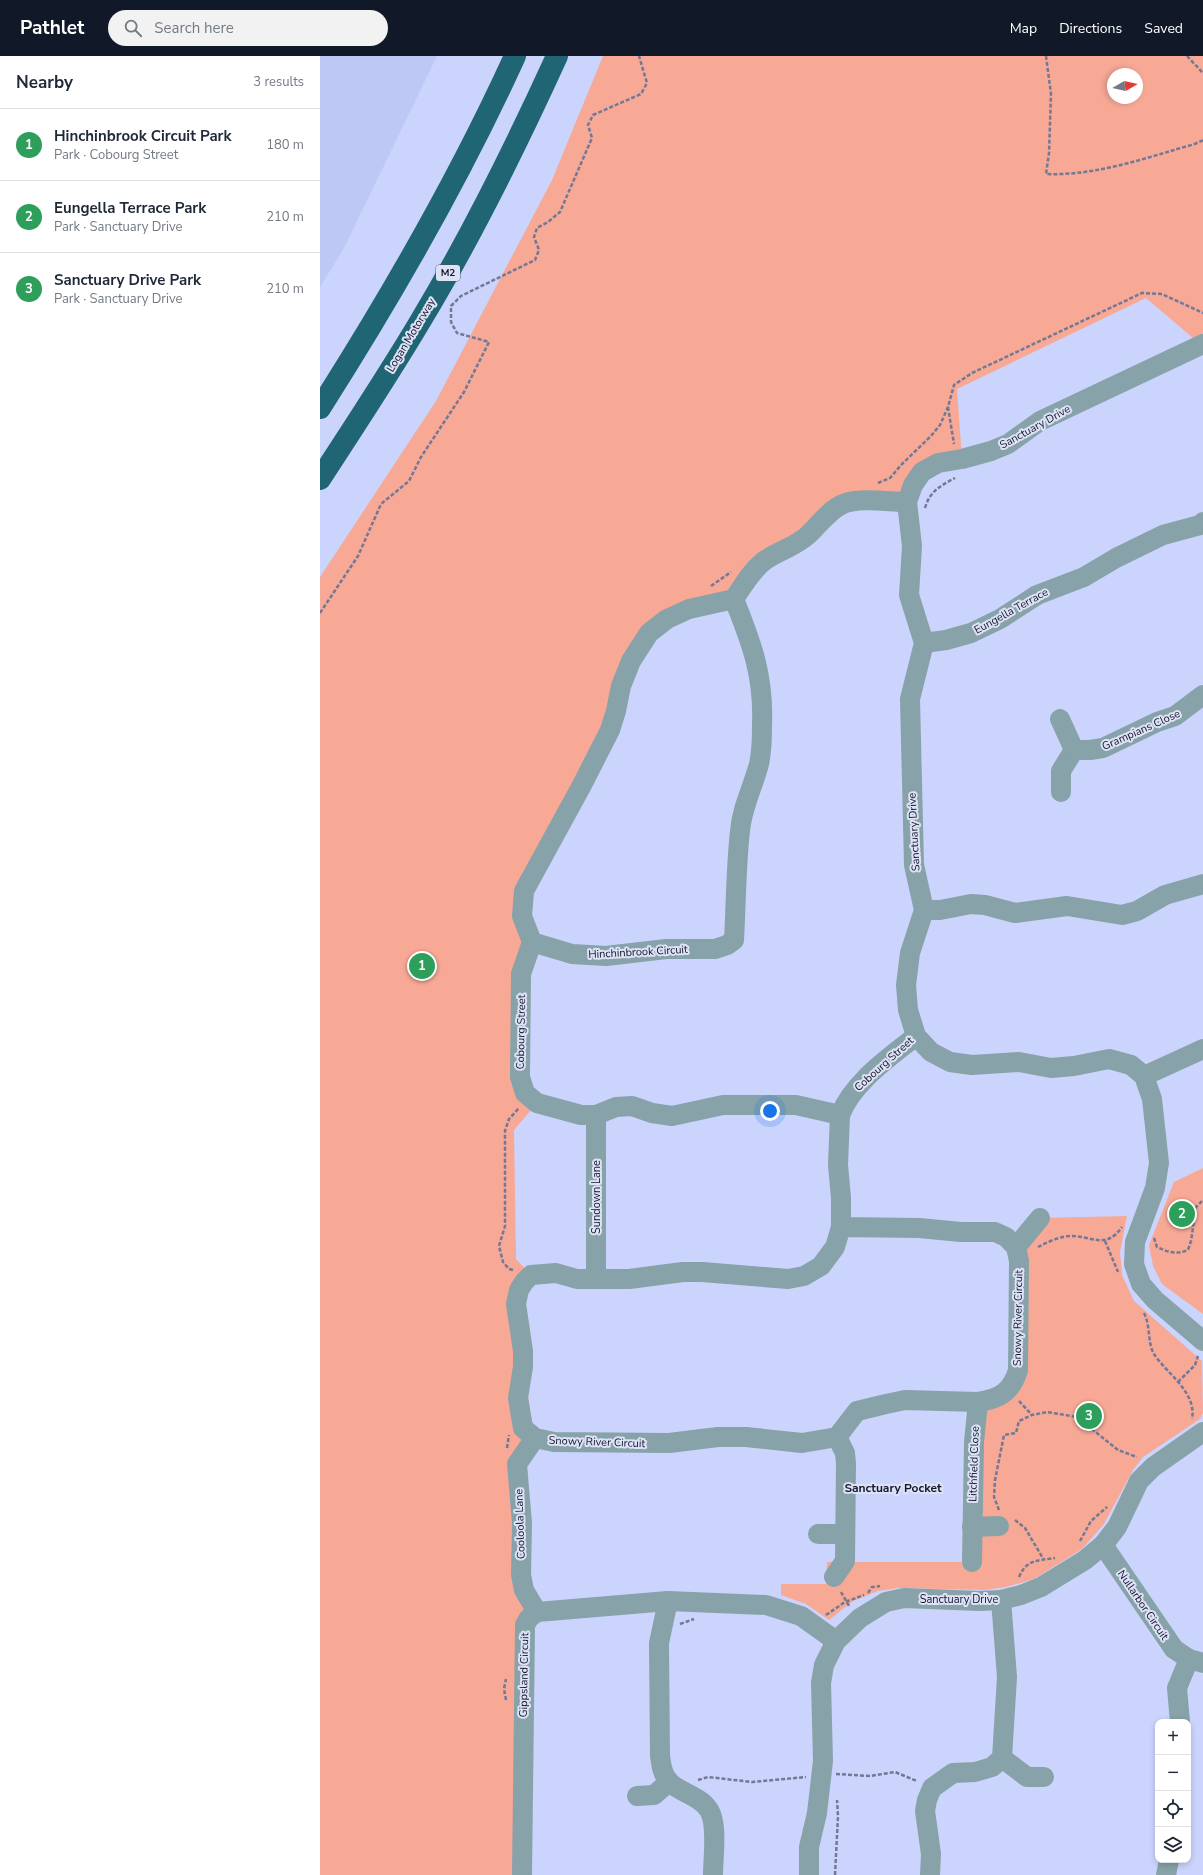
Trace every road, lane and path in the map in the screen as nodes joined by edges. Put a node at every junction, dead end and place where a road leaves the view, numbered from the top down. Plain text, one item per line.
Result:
1 (515, 56) edge
2 (557, 56) edge
3 (639, 56) edge
4 (1046, 56) edge
5 (1187, 56) edge
6 (1203, 73) edge
7 (1203, 140) edge
8 (1203, 344) edge
9 (948, 407) dead end
10 (320, 408) edge
11 (956, 459) junction
12 (320, 479) edge
13 (907, 502) junction
14 (925, 508) dead end
15 (1203, 522) edge
16 (734, 600) junction
17 (320, 613) edge
18 (924, 643) junction
19 (1203, 695) edge
20 (1060, 719) dead end
21 (1074, 750) junction
22 (1061, 792) dead end
23 (1203, 884) edge
24 (924, 910) junction
25 (532, 942) junction
26 (916, 1036) junction
27 (1203, 1049) edge
28 (1144, 1076) junction
29 (596, 1115) junction
30 (840, 1115) junction
31 (1203, 1200) edge
32 (1040, 1218) dead end
33 (1132, 1224) junction
34 (841, 1228) junction
35 (1017, 1254) junction
36 (596, 1279) junction
37 (1202, 1347) edge
38 (1154, 1354) dead end
39 (1178, 1382) junction
40 (978, 1402) junction
41 (1199, 1433) edge
42 (837, 1437) junction
43 (535, 1438) junction
44 (1142, 1454) dead end
45 (1006, 1520) junction
46 (972, 1527) junction
47 (818, 1534) dead end
48 (846, 1534) junction
49 (1103, 1546) junction
50 (1044, 1560) dead end
51 (972, 1562) dead end
52 (834, 1577) dead end
53 (1000, 1600) junction
54 (668, 1601) junction
55 (845, 1602) dead end
56 (537, 1612) junction
57 (860, 1618) junction
58 (836, 1641) junction
59 (1196, 1661) edge
60 (1180, 1719) edge
61 (1002, 1758) junction
62 (834, 1774) junction
63 (1044, 1777) dead end
64 (669, 1782) junction
65 (932, 1788) junction
66 (688, 1793) junction
67 (637, 1796) dead end
68 (836, 1799) dead end
69 (816, 1813) junction
70 (1168, 1863) edge
71 (522, 1875) edge
72 (713, 1875) edge
73 (809, 1875) edge
74 (822, 1875) edge
75 (835, 1875) edge
76 (930, 1875) edge
77 (1166, 1875) edge

1 - 10 highway
2 - 12 highway, Logan Motorway / M2
3 - 17 path
4 - 7 path
5 - 6 path
8 - 11 street, Sanctuary Drive
9 - 11 path
11 - 13 street, Sanctuary Drive
11 - 14 path
13 - 16 street
13 - 18 street, Sanctuary Drive
15 - 18 street, Eungella Terrace
16 - 25 street
16 - 25 street, Hinchinbrook Circuit
18 - 24 street, Sanctuary Drive
19 - 21 street, Grampians Close
20 - 21 street
21 - 22 street
23 - 24 street
24 - 26 street
25 - 29 street, Cobourg Street
26 - 28 street
26 - 30 street, Cobourg Street
27 - 28 street
28 - 33 street
29 - 30 street, Cobourg Street
29 - 36 street, Sundown Lane
30 - 34 street, Snowy River Circuit
31 - 33 path
32 - 35 street
33 - 35 path
33 - 37 street
34 - 35 street
34 - 36 street, Snowy River Circuit
35 - 40 street, Snowy River Circuit
36 - 43 street, Snowy River Circuit
37 - 39 path
38 - 39 path
39 - 41 path
40 - 42 street, Snowy River Circuit
40 - 46 street, Litchfield Close
41 - 49 street, Sanctuary Drive
42 - 43 street, Snowy River Circuit
42 - 48 street
43 - 56 street, Cooloola Lane
44 - 45 path
45 - 46 street
45 - 50 path
46 - 51 street, Litchfield Close
47 - 48 street
48 - 52 street
49 - 53 street, Sanctuary Drive
49 - 59 street, Nullarbor Circuit
53 - 57 street, Sanctuary Drive
53 - 61 street
54 - 56 street
54 - 58 street
54 - 64 street
55 - 57 path
56 - 71 street, Gippsland Circuit
57 - 58 street, Sanctuary Drive
58 - 62 street, Sanctuary Drive
59 - 60 street, Nullarbor Circuit
61 - 63 street
61 - 65 street
62 - 65 path
62 - 66 path
62 - 69 street, Sanctuary Drive
64 - 66 street
64 - 67 street
65 - 76 street
66 - 72 street
68 - 75 path
69 - 73 street, Sanctuary Drive
69 - 74 street, Sanctuary Drive
70 - 77 street

